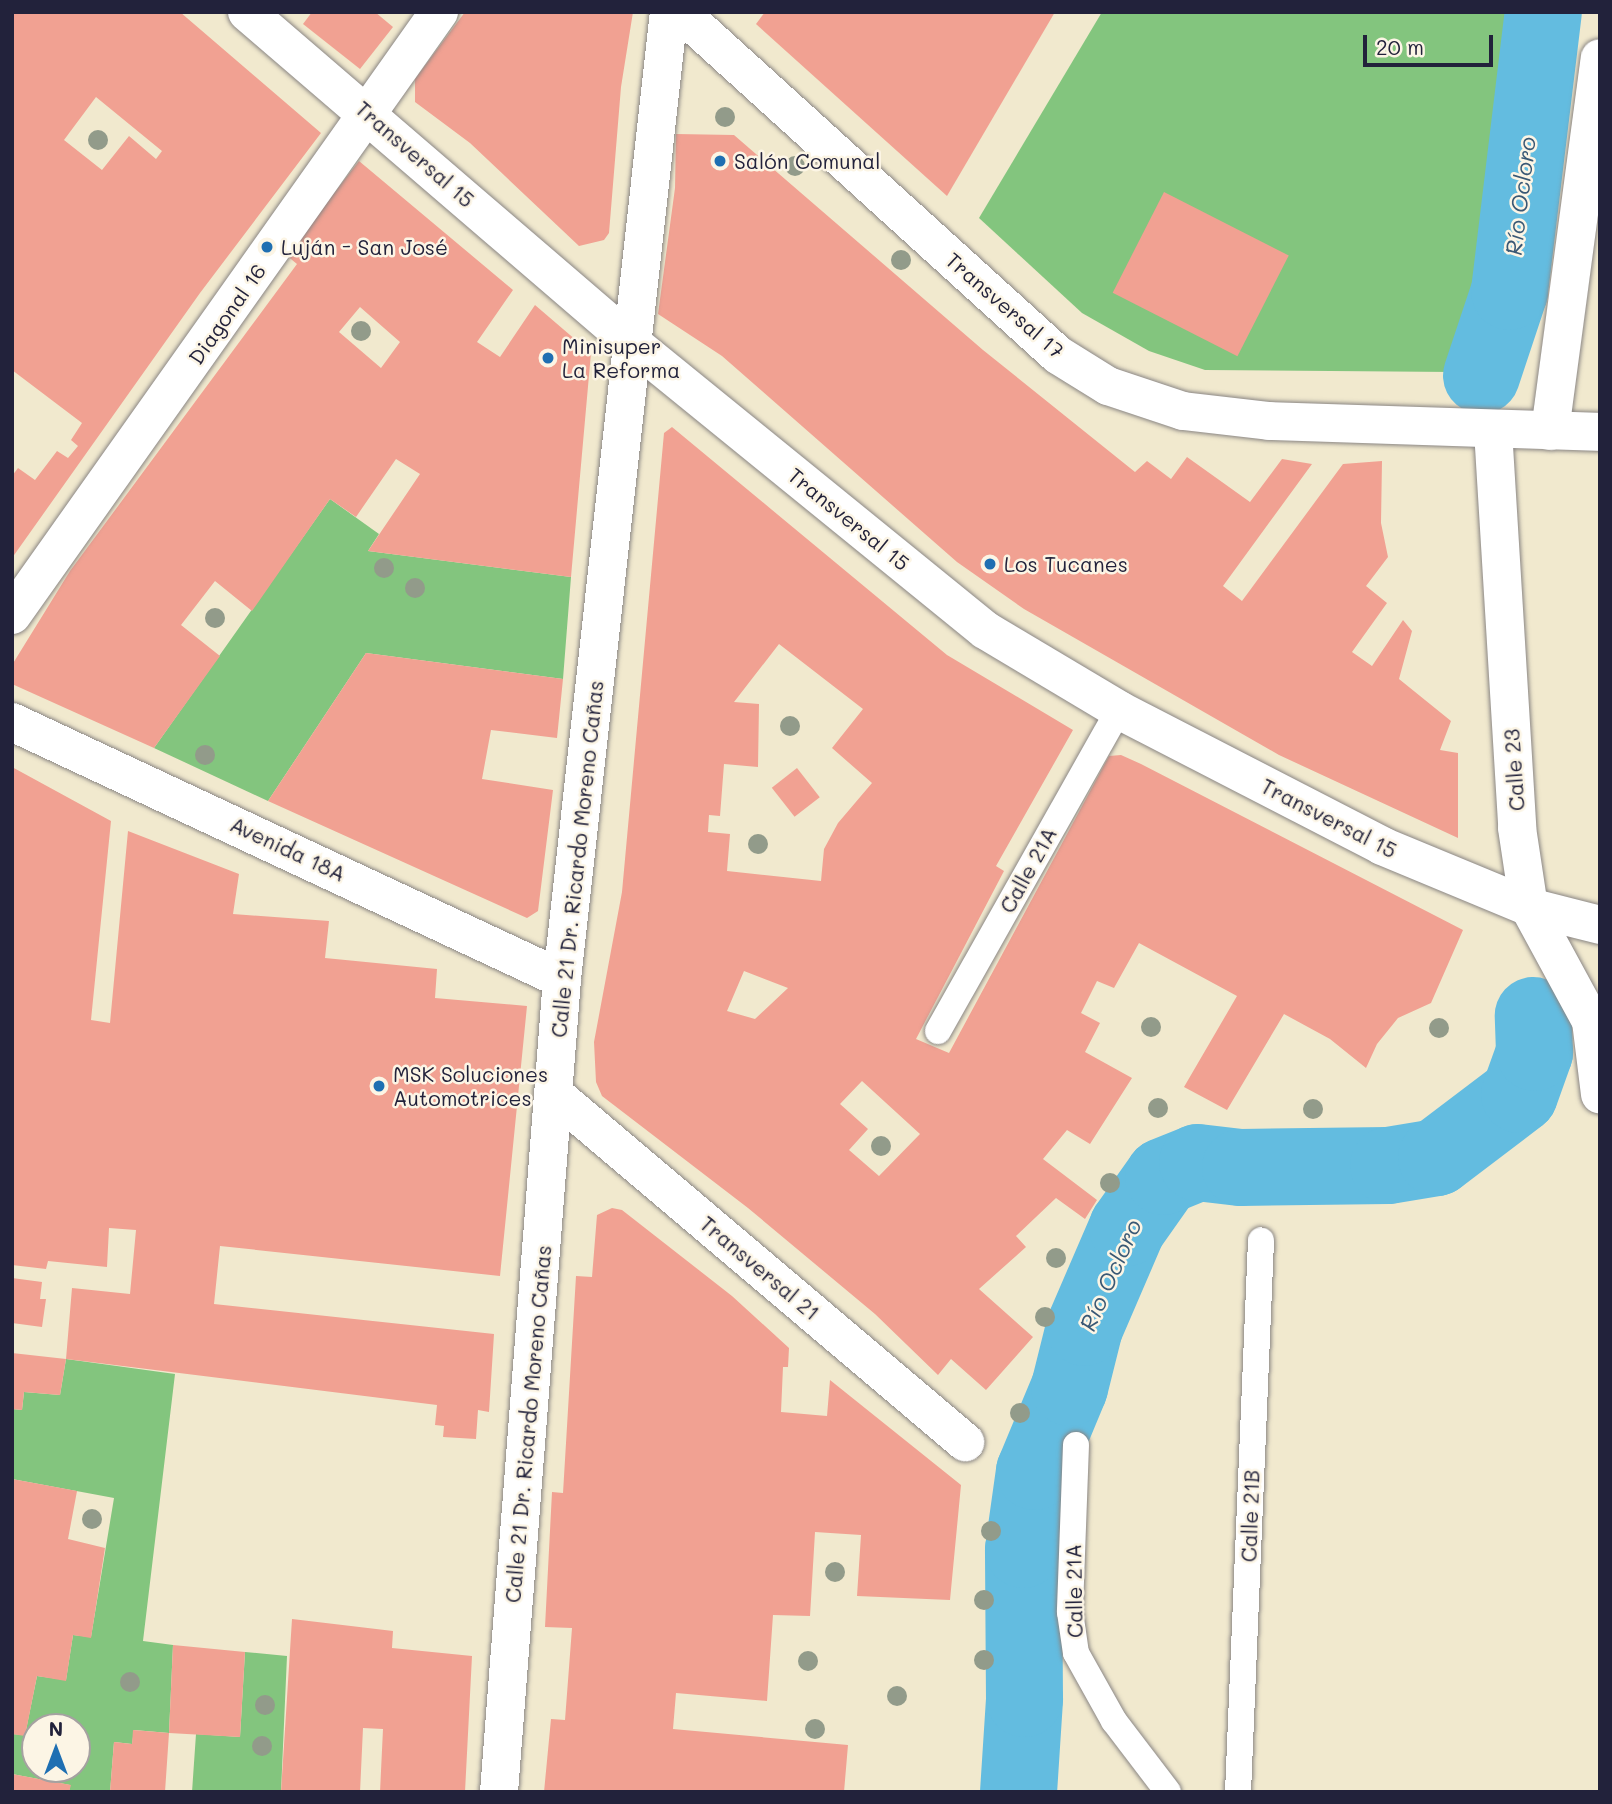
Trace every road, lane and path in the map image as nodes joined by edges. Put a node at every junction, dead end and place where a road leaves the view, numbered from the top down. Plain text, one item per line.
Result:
1 (247, 12) edge
2 (439, 12) edge
3 (669, 12) edge
4 (680, 12) edge
5 (1599, 68) edge
6 (370, 114) junction
7 (632, 343) junction
8 (1493, 430) junction
9 (1550, 431) junction
10 (1600, 432) edge
11 (12, 615) edge
12 (1119, 710) junction
13 (12, 722) edge
14 (1530, 907) junction
15 (1600, 925) edge
16 (562, 979) junction
17 (937, 1031) dead end
18 (554, 1094) junction
19 (1600, 1094) edge
20 (1261, 1240) dead end
21 (965, 1442) dead end
22 (1076, 1445) dead end
23 (499, 1792) edge
24 (1168, 1792) edge
25 (1238, 1792) edge

1 - 6 street, Transversal 15
2 - 6 street, Diagonal 16
3 - 7 street, Calle 21 Dr. Ricardo Moreno Cañas
4 - 8 street, Transversal 17
5 - 9 street
6 - 7 street, Transversal 15
6 - 11 street, Diagonal 16
7 - 12 street, Transversal 15
7 - 16 street, Calle 21 Dr. Ricardo Moreno Cañas
8 - 9 street, Transversal 17
8 - 14 street, Calle 23
9 - 10 street, Transversal 17
12 - 14 street, Transversal 15
12 - 17 lane, Calle 21A
13 - 16 street, Avenida 18A
14 - 15 street, Transversal 15
14 - 19 street, Calle 23
16 - 18 street, Calle 21 Dr. Ricardo Moreno Cañas
18 - 21 street, Transversal 21
18 - 23 street, Calle 21 Dr. Ricardo Moreno Cañas
20 - 25 lane, Calle 21B
22 - 24 lane, Calle 21A

